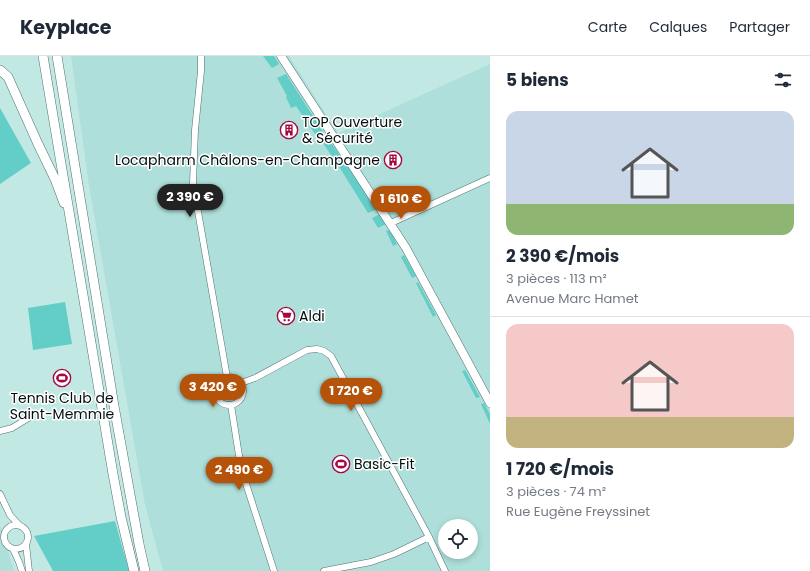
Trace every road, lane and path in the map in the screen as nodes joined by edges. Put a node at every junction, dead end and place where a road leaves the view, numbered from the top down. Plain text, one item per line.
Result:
1 (43, 56) edge
2 (56, 56) edge
3 (201, 56) edge
4 (281, 56) edge
5 (0, 70) edge
6 (490, 178) edge
7 (390, 223) junction
8 (72, 224) junction
9 (227, 377) junction
10 (241, 383) junction
11 (490, 403) edge
12 (231, 405) junction
13 (30, 418) dead end
14 (0, 431) edge
15 (0, 494) edge
16 (10, 515) junction
17 (20, 526) junction
18 (4, 534) edge
19 (429, 536) junction
20 (26, 544) junction
21 (11, 547) junction
22 (1, 548) dead end
23 (22, 571) edge
24 (29, 571) edge
25 (134, 571) edge
26 (145, 571) edge
27 (274, 571) edge
28 (324, 571) edge
29 (445, 571) edge

1 - 8 main road
2 - 26 main road
3 - 9 street
4 - 7 main road
5 - 8 main road
6 - 7 street
7 - 11 main road
8 - 25 main road
9 - 10 street
9 - 12 street
10 - 12 street
10 - 19 street
12 - 27 street
13 - 14 street
15 - 16 street
16 - 17 street
16 - 18 street
17 - 18 street
17 - 20 street
18 - 21 street
19 - 28 street
19 - 29 street
20 - 21 street
20 - 24 street
21 - 22 street
21 - 23 street

